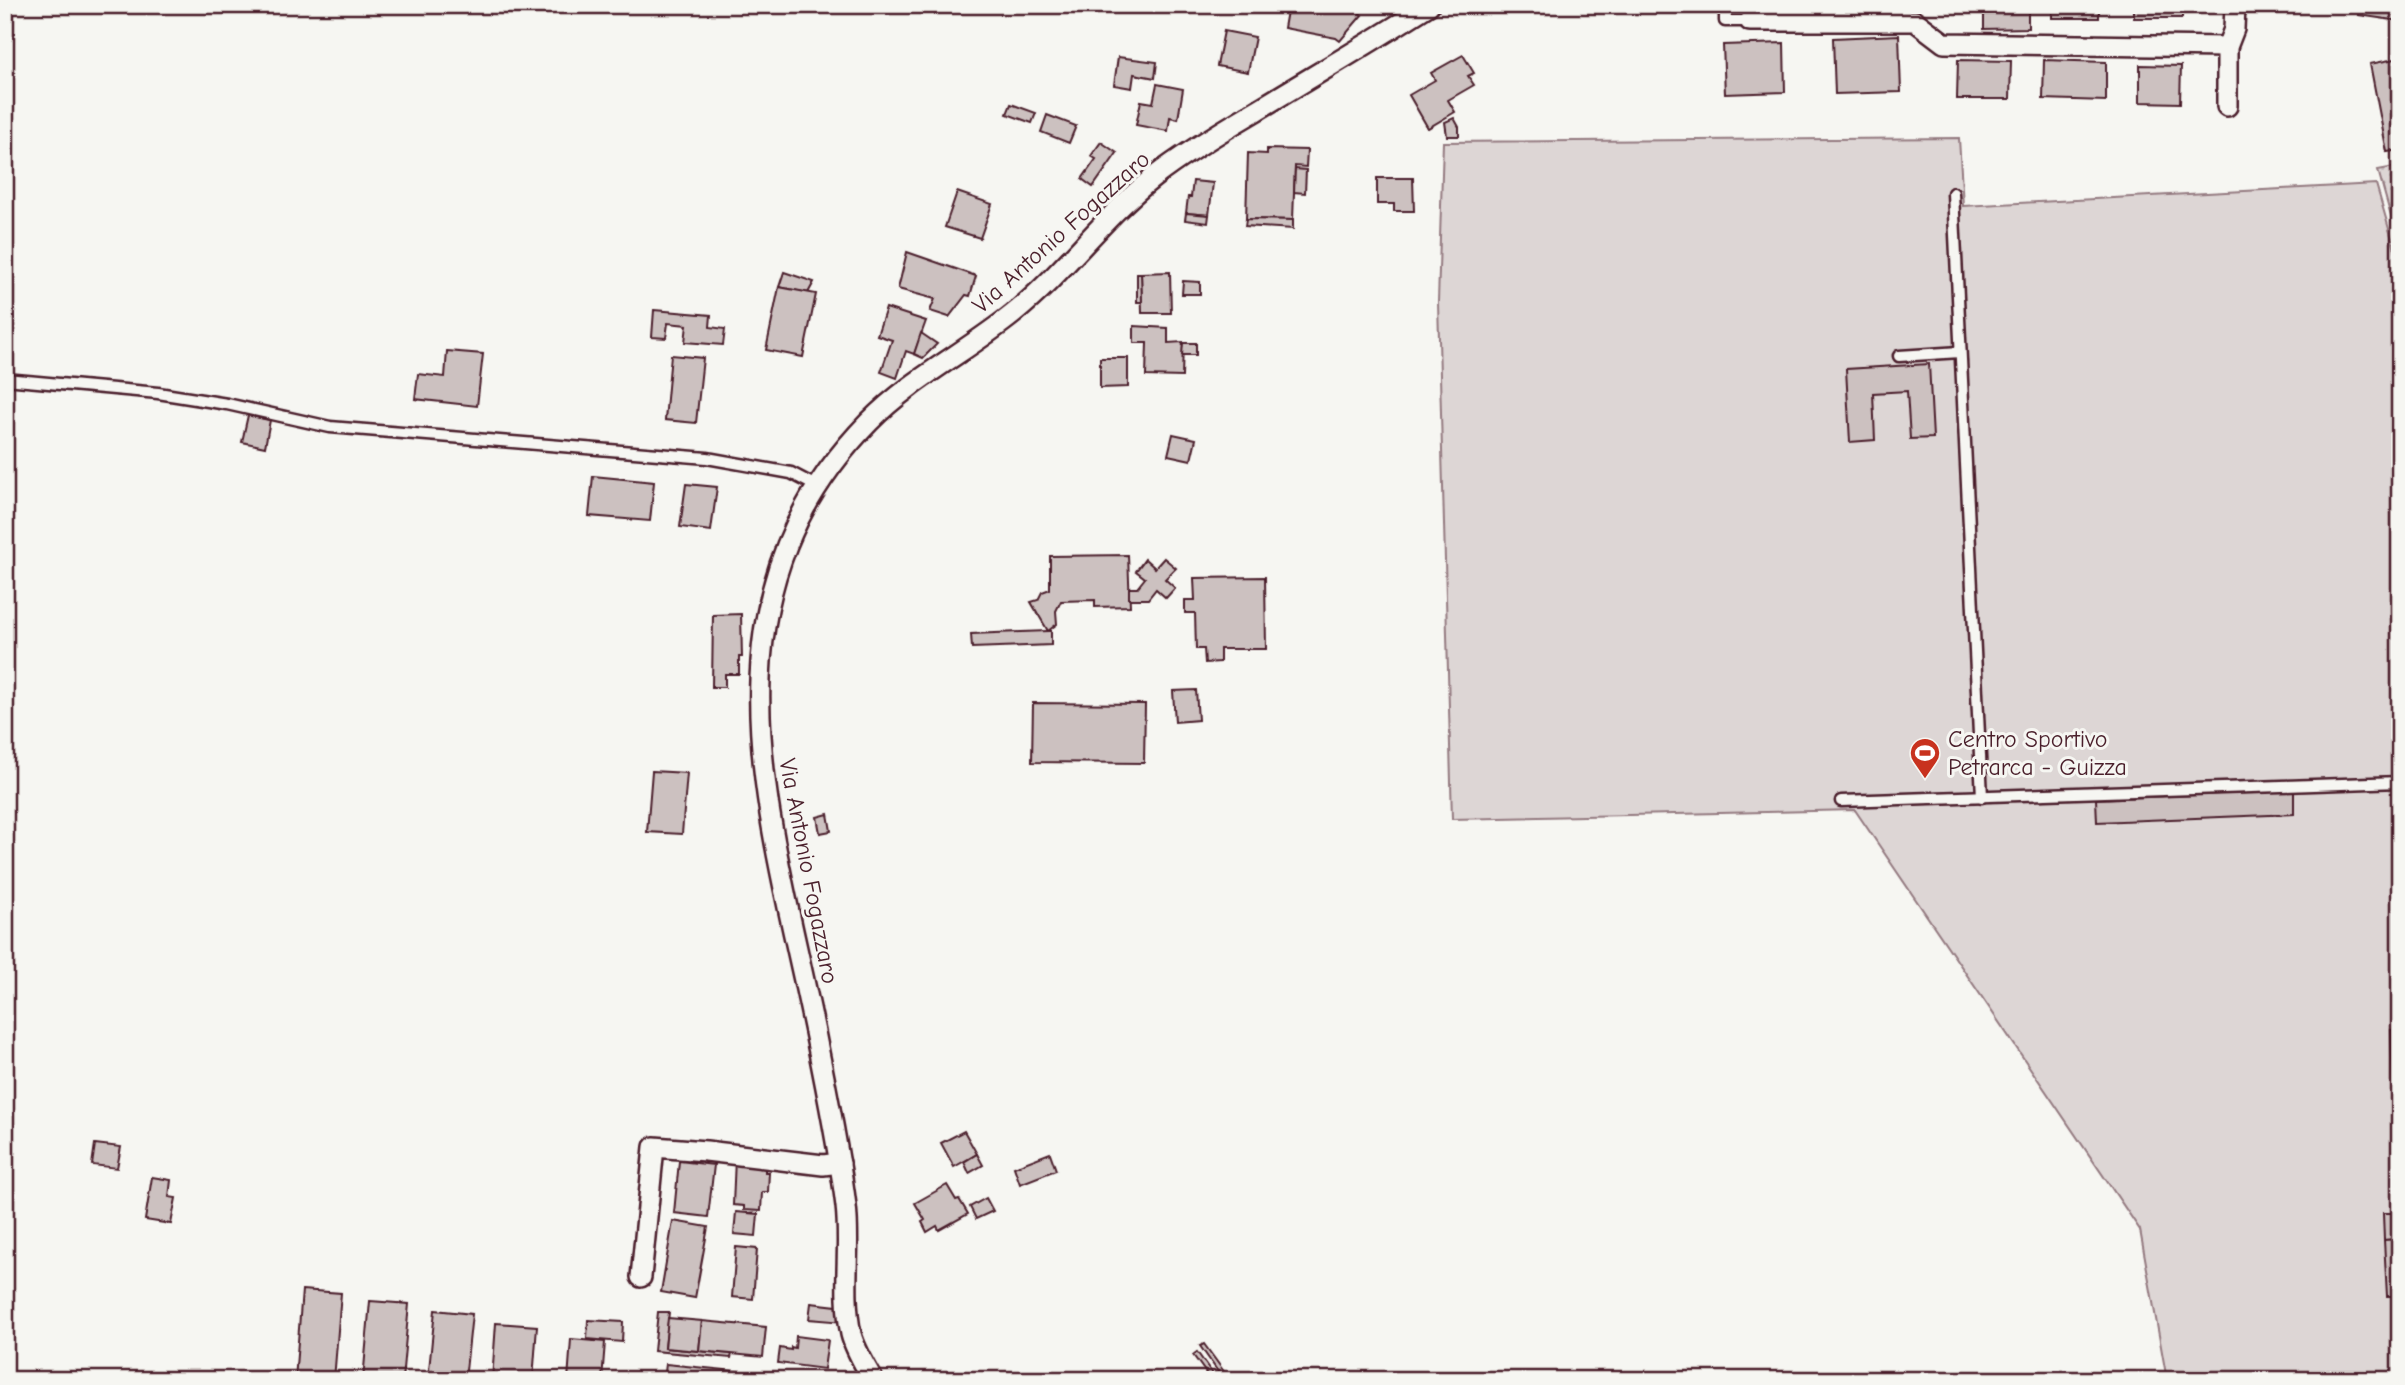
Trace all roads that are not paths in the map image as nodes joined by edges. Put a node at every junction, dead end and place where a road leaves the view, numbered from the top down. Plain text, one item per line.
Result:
1 (1429, 5) edge
2 (1725, 5) edge
3 (2235, 5) edge
4 (1750, 21) joint
5 (2227, 47) junction
6 (2227, 106) dead end
7 (1953, 193) dead end
8 (1960, 352) junction
9 (1899, 356) dead end
10 (5, 379) edge
11 (816, 486) junction
12 (2400, 782) edge
13 (1982, 797) junction
14 (1841, 801) dead end
15 (840, 1163) junction
16 (641, 1278) dead end
17 (873, 1380) edge

1 - 11 street, Via Antonio Fogazzaro
2 - 4 lane
3 - 5 street
4 - 5 street
5 - 6 street
7 - 8 lane
8 - 9 lane
8 - 13 lane
10 - 11 lane
11 - 15 street, Via Antonio Fogazzaro
12 - 13 lane
13 - 14 lane
15 - 16 street
15 - 17 street, Via Antonio Fogazzaro

